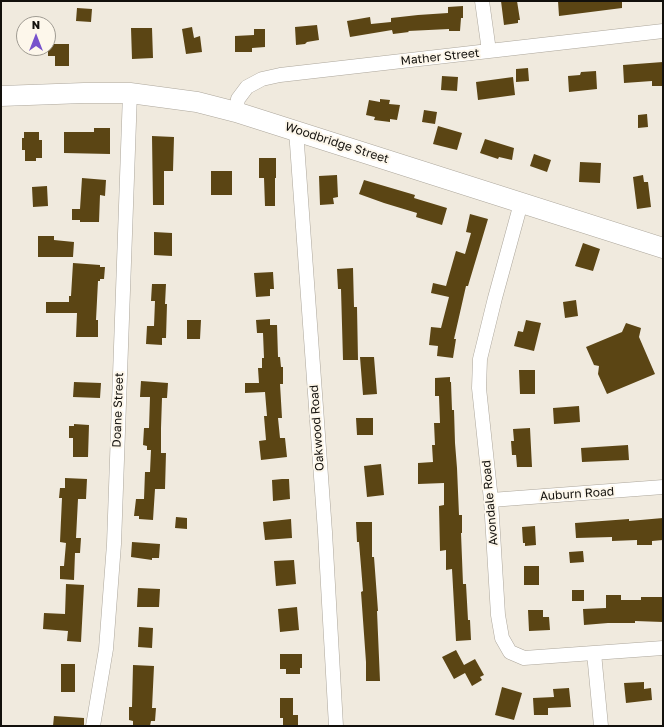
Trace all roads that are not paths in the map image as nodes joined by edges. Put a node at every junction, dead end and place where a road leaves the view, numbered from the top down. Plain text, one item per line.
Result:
1 (482, 1) edge
2 (663, 31) edge
3 (489, 52) junction
4 (130, 93) junction
5 (1, 96) edge
6 (236, 112) junction
7 (296, 130) junction
8 (521, 203) junction
9 (663, 248) edge
10 (663, 487) edge
11 (491, 500) junction
12 (663, 648) edge
13 (594, 653) junction
14 (93, 726) edge
15 (336, 726) edge
16 (602, 726) edge

1 - 3 street
2 - 3 street, Mather Street
3 - 6 street, Mather Street
4 - 5 main road, Woodbridge Street
4 - 6 main road, Woodbridge Street
4 - 14 street, Doane Street
6 - 7 main road, Woodbridge Street
7 - 8 main road, Woodbridge Street
7 - 15 street, Oakwood Road
8 - 9 main road, Woodbridge Street
8 - 11 street, Avondale Road
10 - 11 street, Auburn Road
11 - 13 street, Avondale Road
12 - 13 street, Avondale Road
13 - 16 street

